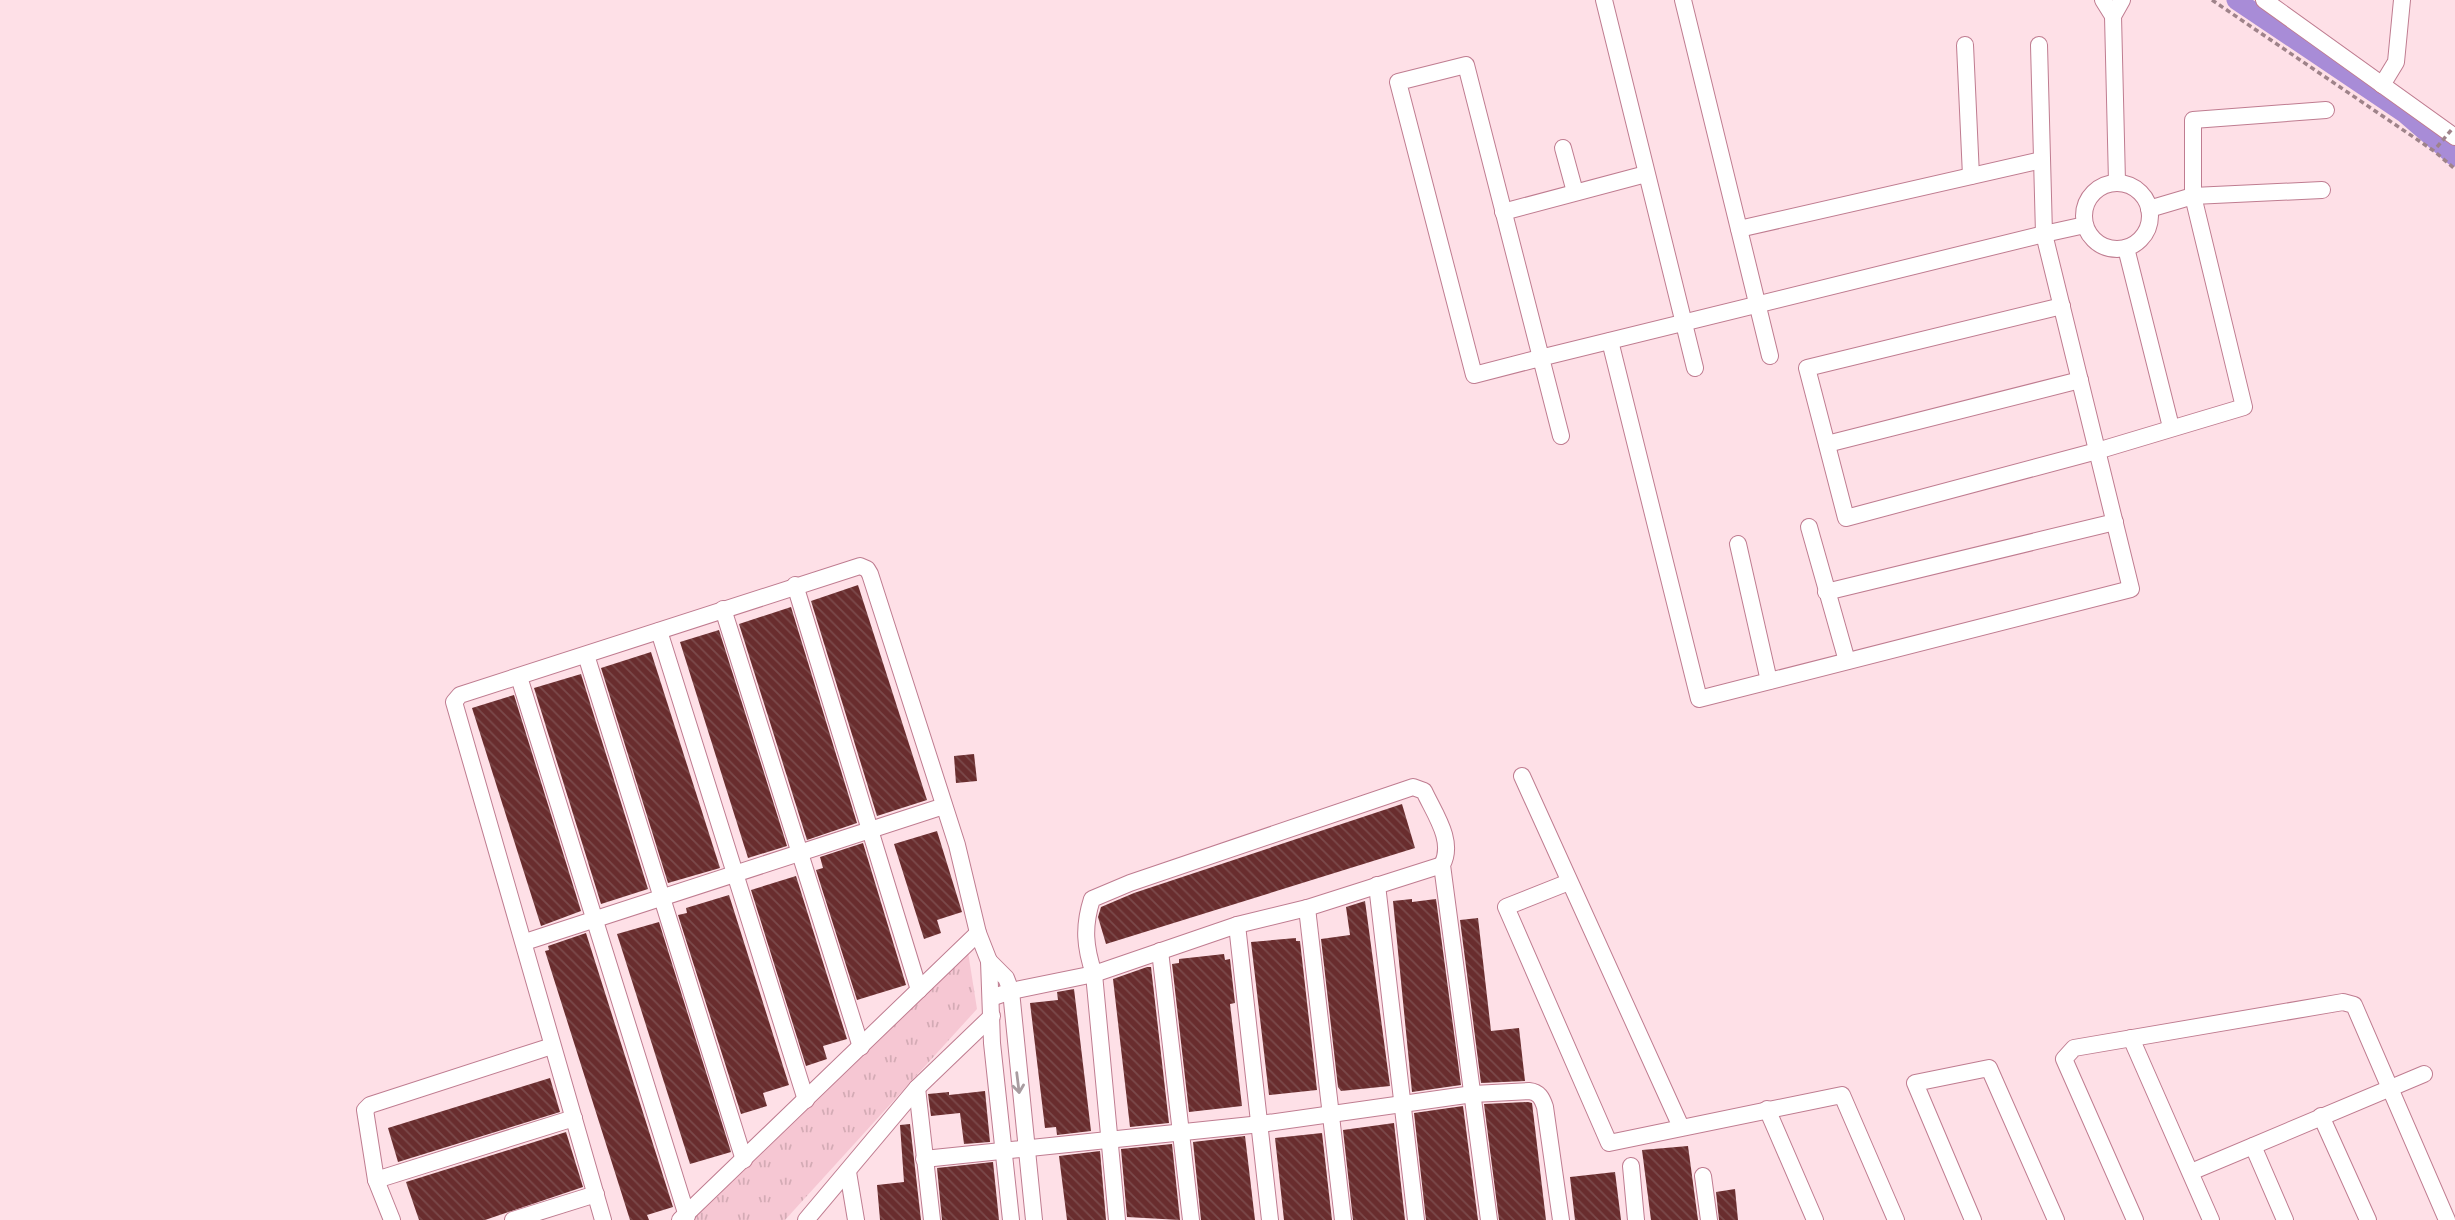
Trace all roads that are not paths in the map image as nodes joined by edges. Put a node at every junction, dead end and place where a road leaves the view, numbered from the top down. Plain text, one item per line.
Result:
1 (1604, 0) edge
2 (1683, 0) edge
3 (2103, 0) edge
4 (2122, 0) edge
5 (2264, 0) edge
6 (2402, 0) edge
7 (2113, 16) junction
8 (2039, 45) dead end
9 (1965, 46) dead end
10 (2382, 85) junction
11 (2326, 110) dead end
12 (2454, 133) edge
13 (1563, 148) dead end
14 (2042, 160) junction
15 (1646, 174) junction
16 (1971, 176) junction
17 (2117, 183) junction
18 (2322, 190) dead end
19 (1575, 192) junction
20 (2193, 196) junction
21 (2149, 209) junction
22 (1503, 212) junction
23 (2085, 225) junction
24 (1739, 229) junction
25 (2044, 234) junction
26 (2126, 248) junction
27 (1757, 305) junction
28 (2062, 306) junction
29 (1683, 323) junction
30 (1610, 341) junction
31 (1770, 356) dead end
32 (1540, 358) junction
33 (1695, 368) dead end
34 (2080, 380) junction
35 (2171, 427) junction
36 (1560, 436) dead end
37 (1827, 444) junction
38 (2097, 451) junction
39 (2115, 522) junction
40 (1809, 527) dead end
41 (1738, 544) dead end
42 (795, 585) junction
43 (1826, 592) junction
44 (723, 609) junction
45 (659, 631) junction
46 (586, 655) junction
47 (1847, 661) junction
48 (519, 677) junction
49 (1769, 681) junction
50 (1522, 776) dead end
51 (944, 806) junction
52 (870, 830) junction
53 (800, 853) junction
54 (1442, 865) junction
55 (735, 874) junction
56 (1569, 882) junction
57 (1377, 885) junction
58 (662, 897) junction
59 (1307, 908) junction
60 (594, 919) junction
61 (1237, 925) junction
62 (978, 933) junction
63 (525, 942) junction
64 (1160, 951) junction
65 (989, 961) junction
66 (1094, 974) junction
67 (919, 990) junction
68 (1010, 991) junction
69 (991, 998) junction
70 (992, 1016) junction
71 (2131, 1038) junction
72 (1013, 1041) junction
73 (992, 1042) junction
74 (552, 1046) junction
75 (860, 1047) junction
76 (2424, 1074) dead end
77 (917, 1088) junction
78 (2390, 1088) junction
79 (1473, 1094) junction
80 (806, 1100) junction
81 (1403, 1105) junction
82 (1767, 1109) junction
83 (1331, 1113) junction
84 (2321, 1116) junction
85 (574, 1118) junction
86 (1261, 1124) junction
87 (1681, 1127) junction
88 (1181, 1132) junction
89 (1108, 1140) junction
90 (2253, 1146) junction
91 (1026, 1148) junction
92 (1002, 1150) junction
93 (923, 1159) junction
94 (744, 1160) junction
95 (1630, 1166) dead end
96 (848, 1172) junction
97 (2191, 1172) junction
98 (1703, 1176) dead end
99 (376, 1181) junction
100 (596, 1194) junction
101 (683, 1218) edge
102 (391, 1220) edge
103 (513, 1220) edge
104 (603, 1220) edge
105 (806, 1220) edge
106 (856, 1220) edge
107 (932, 1220) edge
108 (1011, 1220) edge
109 (1034, 1220) edge
110 (1117, 1220) edge
111 (1191, 1220) edge
112 (1270, 1220) edge
113 (1343, 1220) edge
114 (1416, 1220) edge
115 (1489, 1220) edge
116 (1561, 1220) edge
117 (1636, 1220) edge
118 (1709, 1220) edge
119 (1815, 1220) edge
120 (1896, 1220) edge
121 (1973, 1220) edge
122 (2056, 1220) edge
123 (2136, 1220) edge
124 (2211, 1220) edge
125 (2286, 1220) edge
126 (2368, 1220) edge
127 (2447, 1220) edge

1 - 15 street
2 - 24 street
3 - 7 street
4 - 7 street
5 - 10 street
6 - 10 street
7 - 17 street
8 - 14 street
9 - 16 street
10 - 12 street
11 - 20 street
13 - 19 street
14 - 16 street
14 - 25 street
15 - 19 street
15 - 29 street
16 - 24 street
17 - 21 street
17 - 23 street
18 - 20 street
19 - 22 street
20 - 21 street
20 - 35 street
21 - 26 street
22 - 32 street
22 - 32 street
23 - 25 street
23 - 26 street
24 - 27 street
25 - 27 street
25 - 28 street
26 - 35 street
27 - 29 street
27 - 31 street
28 - 34 street
28 - 37 street
29 - 30 street
29 - 33 street
30 - 32 street
30 - 49 street
32 - 36 street
34 - 37 street
34 - 38 street
35 - 38 street
37 - 38 street
38 - 39 street
39 - 43 street
39 - 47 street
40 - 43 street
41 - 49 street
42 - 44 street
42 - 51 street
42 - 52 street
43 - 47 street
44 - 45 street
44 - 53 street
45 - 46 street
45 - 55 street
46 - 48 street
46 - 58 street
47 - 49 street
48 - 60 street
48 - 63 street
50 - 56 street
51 - 52 street
51 - 62 street
52 - 53 street
52 - 67 street
53 - 55 street
53 - 75 street
54 - 57 street
54 - 66 street
54 - 79 street
55 - 58 street
55 - 80 street
56 - 87 street
56 - 87 street
57 - 59 street
57 - 81 street
58 - 60 street
58 - 94 street
59 - 61 street
59 - 83 street
60 - 63 street
60 - 101 street
61 - 64 street
61 - 86 street
62 - 65 street
62 - 67 street
63 - 74 street
64 - 66 street
64 - 88 street
65 - 68 street
65 - 69 street
66 - 68 street
66 - 89 street
67 - 75 street
68 - 69 street
68 - 72 street
69 - 70 street
70 - 73 street
70 - 77 street
71 - 78 street
71 - 97 street
71 - 123 street
72 - 73 street
72 -> 91 street
73 - 92 street
74 - 85 street
74 - 99 street
75 - 80 street
76 - 78 street
77 - 93 street
77 - 96 street
78 - 84 street
78 - 127 street
79 - 81 street
79 - 115 street
79 - 116 street
80 - 94 street
81 - 83 street
81 - 114 street
82 - 87 street
82 - 119 street
82 - 120 street
83 - 86 street
83 - 113 street
84 - 90 street
84 - 126 street
85 - 99 street
85 - 100 street
86 - 88 street
86 - 112 street
88 - 89 street
88 - 111 street
89 - 91 street
89 - 110 street
90 - 97 street
90 - 125 street
91 - 92 street
91 - 109 street
92 - 93 street
92 - 108 street
93 - 107 street
94 - 101 street
95 - 117 street
96 - 105 street
96 - 106 street
97 - 124 street
98 - 118 street
99 - 102 street
100 - 103 street
100 - 104 street
121 - 122 street

